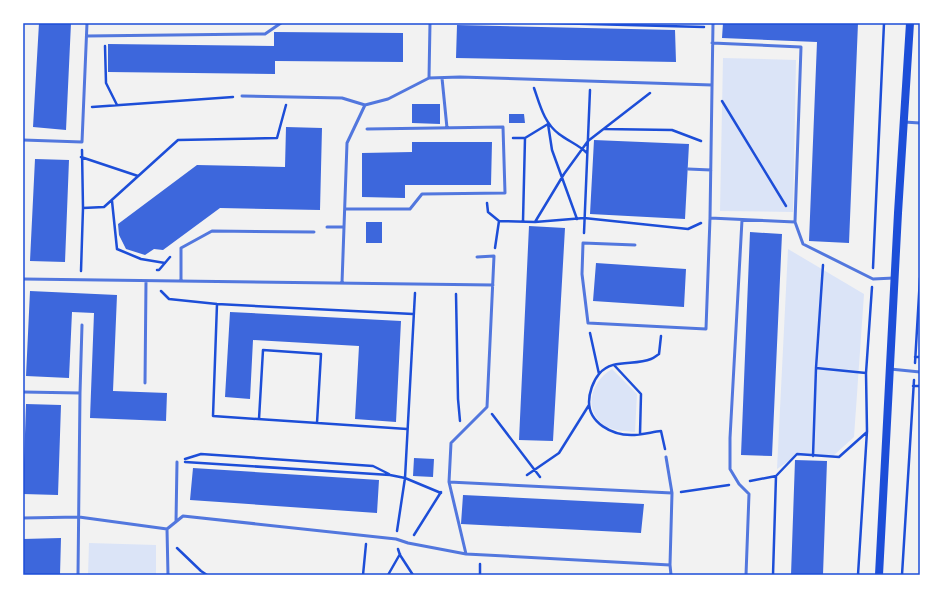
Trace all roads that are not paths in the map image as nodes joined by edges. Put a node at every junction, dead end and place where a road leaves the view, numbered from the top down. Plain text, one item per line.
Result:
1 (87, 23) edge
2 (281, 23) edge
3 (430, 23) edge
4 (910, 23) edge
5 (713, 25) edge
6 (87, 36) junction
7 (712, 43) junction
8 (429, 78) junction
9 (442, 78) junction
10 (712, 85) junction
11 (242, 96) road end
12 (366, 105) junction
13 (904, 122) junction
14 (920, 123) edge
15 (447, 128) junction
16 (367, 129) dead end
17 (23, 140) edge
18 (688, 169) dead end
19 (711, 170) junction
20 (344, 209) junction
21 (710, 218) junction
22 (742, 220) junction
23 (795, 222) junction
24 (327, 227) dead end
25 (344, 227) junction
26 (314, 232) dead end
27 (635, 244) dead end
28 (476, 257) dead end
29 (895, 278) junction
30 (23, 279) edge
31 (146, 281) junction
32 (181, 281) junction
33 (342, 283) junction
34 (493, 285) junction
35 (82, 325) dead end
36 (890, 369) junction
37 (920, 372) edge
38 (145, 382) dead end
39 (23, 392) edge
40 (80, 393) junction
41 (666, 457) road end
42 (177, 462) road end
43 (449, 482) junction
44 (672, 493) junction
45 (79, 517) junction
46 (23, 518) edge
47 (176, 522) junction
48 (167, 529) junction
49 (466, 554) junction
50 (670, 565) junction
51 (78, 575) edge
52 (168, 575) edge
53 (671, 575) edge
54 (746, 575) edge
55 (879, 575) edge

1 - 6 lane
2 - 6 lane
3 - 8 lane
4 - 13 main road
5 - 7 lane
6 - 17 lane
7 - 10 lane
7 - 23 lane
8 - 9 lane
8 - 12 lane
9 - 10 lane
9 - 15 lane
10 - 19 lane
11 - 12 lane
12 - 20 lane
13 - 14 lane
13 - 29 main road
15 - 16 lane
15 - 20 lane
18 - 19 lane
19 - 21 lane
20 - 25 lane
21 - 22 lane
21 - 27 lane
22 - 23 lane
22 - 54 lane
23 - 29 lane
24 - 25 lane
25 - 33 lane
26 - 32 lane
28 - 34 lane
29 - 36 main road
30 - 31 lane
31 - 32 lane
31 - 38 lane
32 - 33 lane
33 - 34 lane
34 - 43 lane
35 - 40 lane
36 - 37 lane
36 - 55 main road
39 - 40 lane
40 - 45 lane
41 - 44 lane
42 - 47 lane
43 - 44 lane
43 - 49 lane
44 - 50 lane
45 - 46 lane
45 - 48 lane
45 - 51 lane
47 - 48 lane
47 - 49 lane
48 - 52 lane
49 - 50 lane
50 - 53 lane

